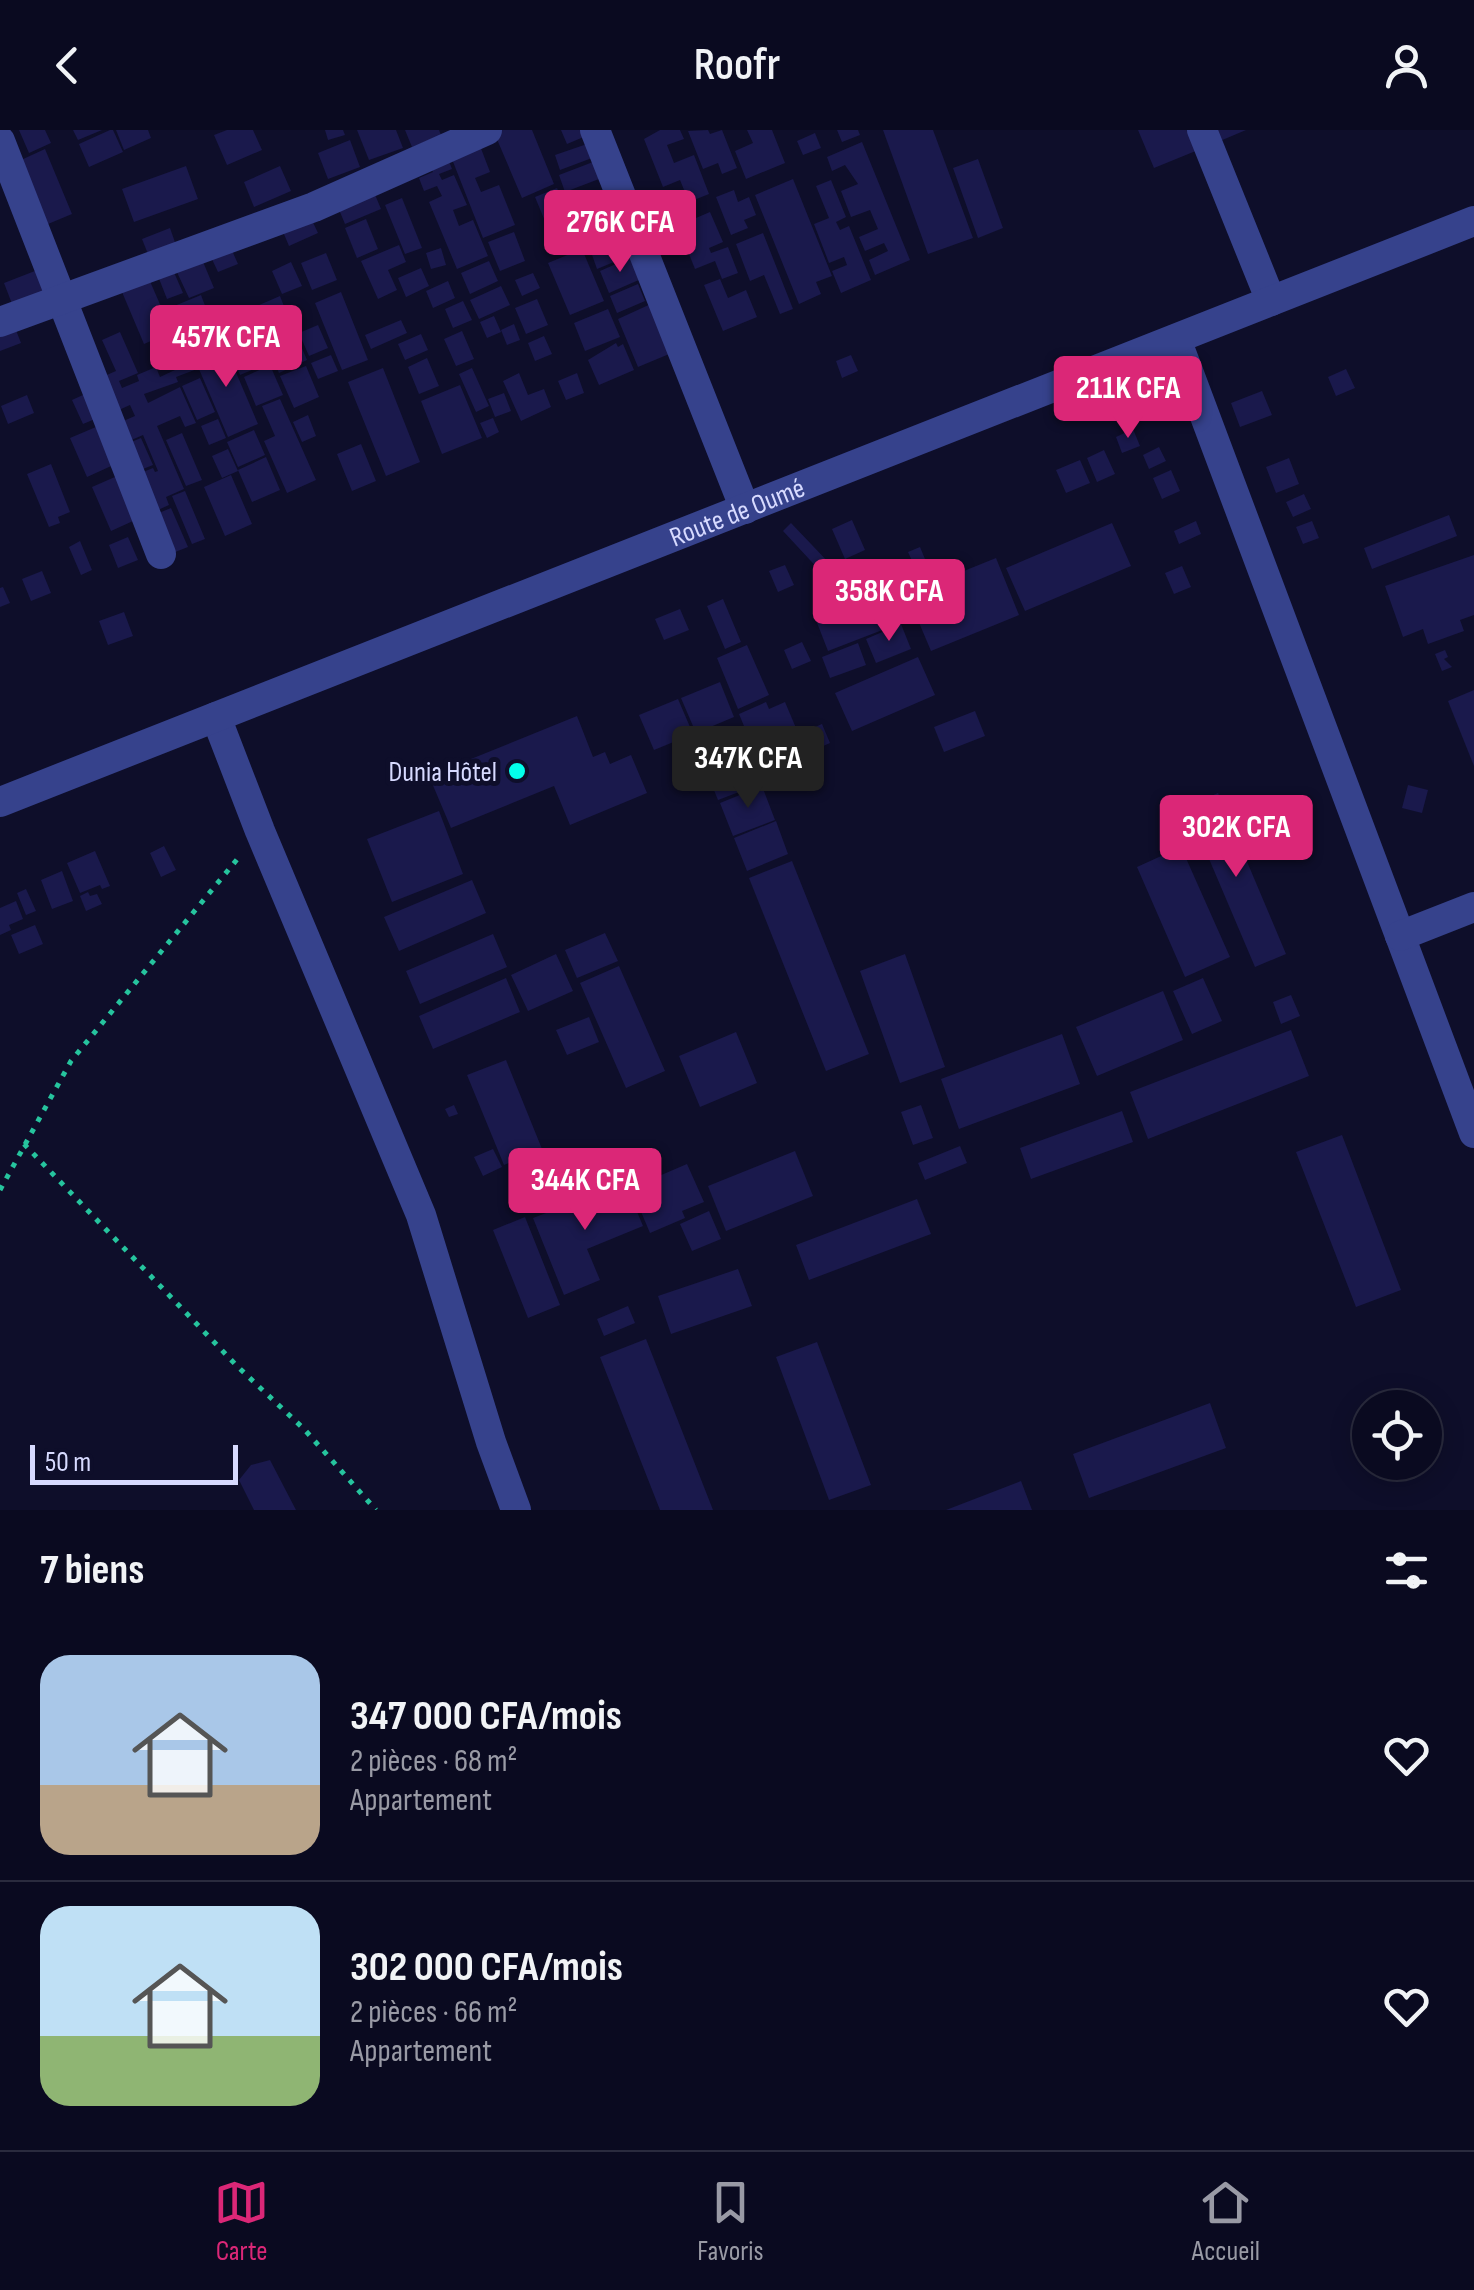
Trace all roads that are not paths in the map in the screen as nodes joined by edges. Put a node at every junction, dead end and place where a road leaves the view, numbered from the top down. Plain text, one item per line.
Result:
1 (487, 130) edge
2 (594, 130) edge
3 (1202, 130) edge
4 (0, 140) edge
5 (1474, 222) edge
6 (62, 296) junction
7 (1271, 302) junction
8 (0, 322) edge
9 (1176, 338) junction
10 (744, 509) junction
11 (161, 554) dead end
12 (216, 717) junction
13 (0, 802) edge
14 (1474, 907) edge
15 (1400, 936) junction
16 (1474, 1133) edge
17 (516, 1510) edge

1 - 6 street
2 - 10 street
3 - 7 street
4 - 6 street
5 - 7 street, Route de Oumé
6 - 8 street
6 - 11 street
7 - 9 street, Route de Oumé
9 - 10 street, Route de Oumé
9 - 15 street
10 - 12 street, Route de Oumé
12 - 13 street, Route de Oumé
12 - 17 street
14 - 15 street
15 - 16 street

